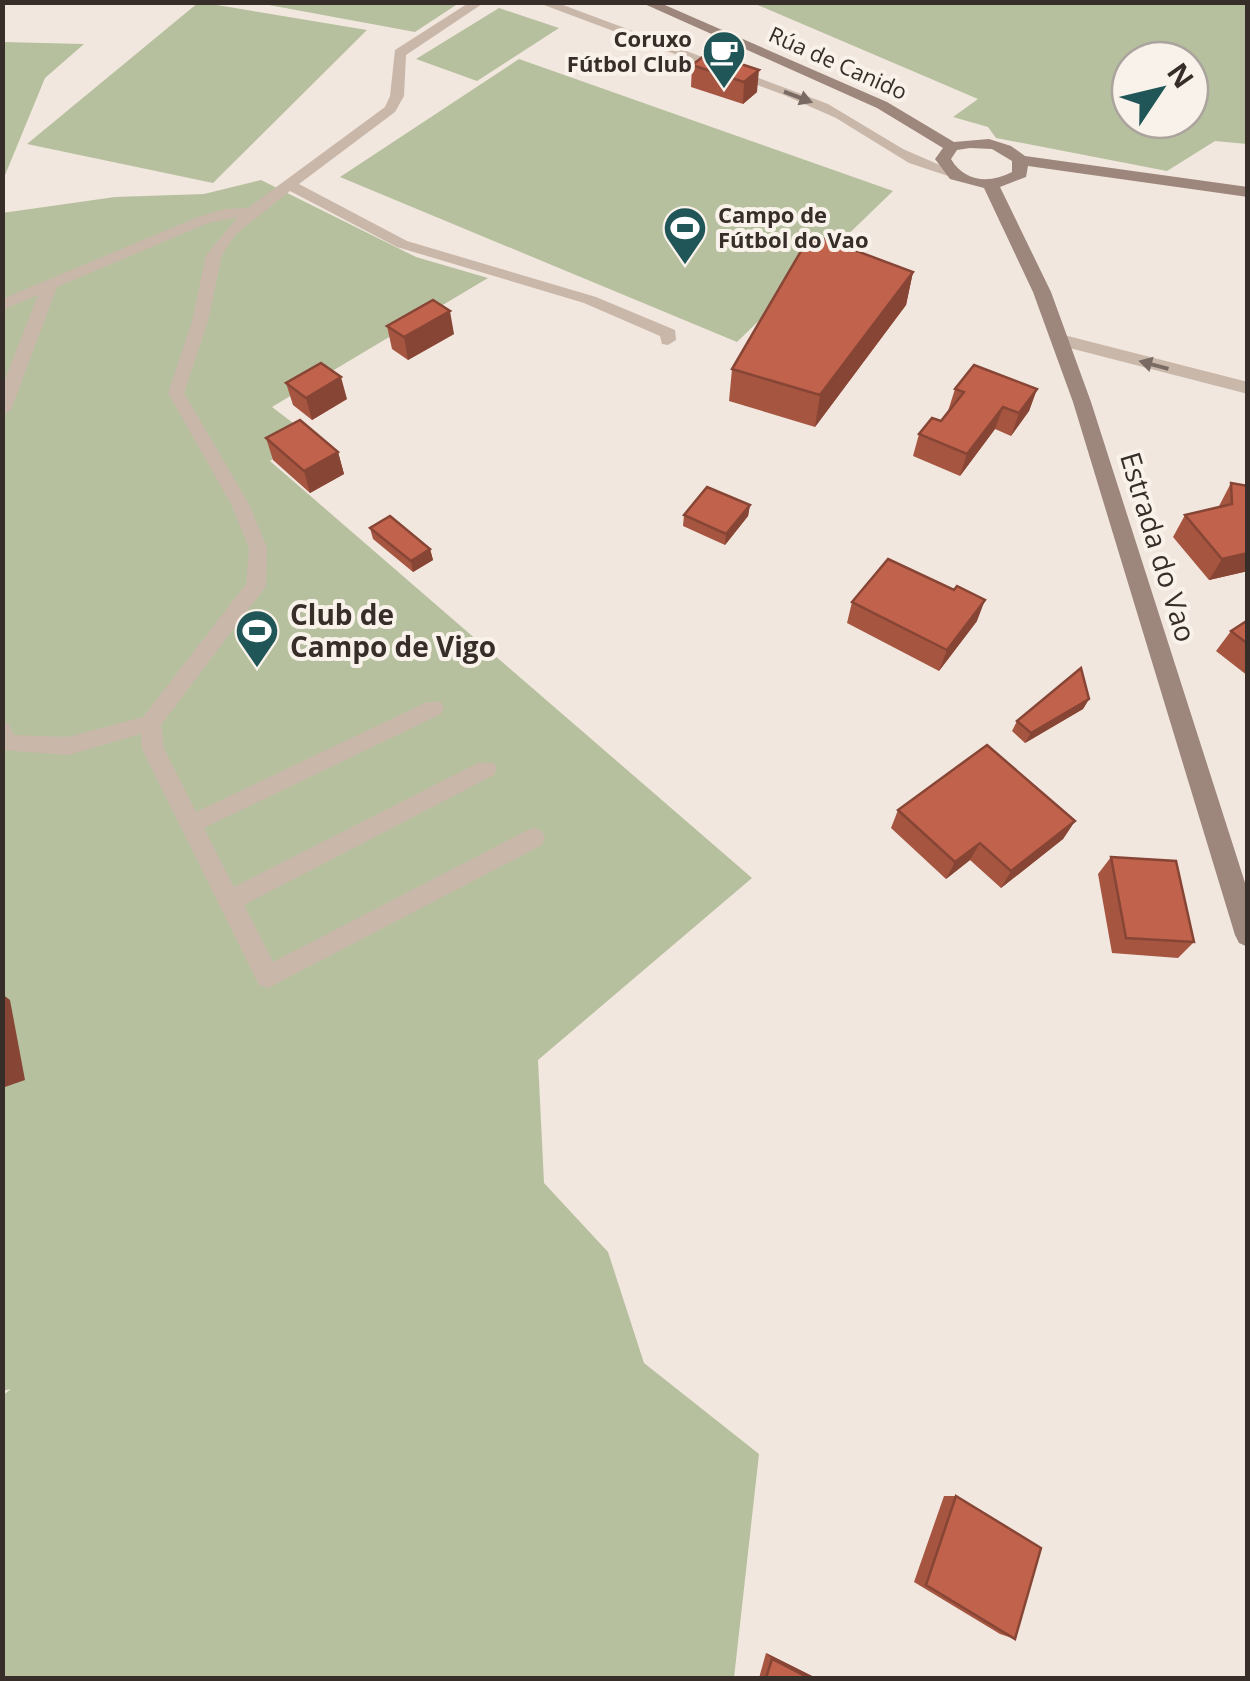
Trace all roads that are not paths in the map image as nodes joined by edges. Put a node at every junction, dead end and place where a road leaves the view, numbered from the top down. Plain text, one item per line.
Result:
1 (480, 2) edge
2 (542, 2) edge
3 (646, 2) edge
4 (952, 146) junction
5 (1020, 160) junction
6 (951, 173) junction
7 (288, 184) junction
8 (990, 184) junction
9 (1248, 192) edge
10 (252, 212) junction
11 (50, 285) junction
12 (2, 305) edge
13 (668, 340) dead end
14 (1060, 340) junction
15 (1248, 388) edge
16 (2, 410) edge
17 (434, 708) dead end
18 (150, 723) junction
19 (2, 730) edge
20 (486, 769) dead end
21 (192, 824) junction
22 (534, 838) dead end
23 (229, 901) junction
24 (1248, 935) edge

1 - 7 lane
2 -> 6 lane
3 - 4 main road, Rúa de Canido
4 - 5 main road, Rúa de Canido
4 - 6 main road
5 - 8 main road
5 - 9 main road, Rúa de Canido
6 - 8 main road
7 - 10 lane
7 - 13 lane
8 - 14 main road, Estrada do Vao
10 - 11 lane
10 - 18 lane
11 - 12 lane
11 - 16 lane
15 -> 14 street
14 - 24 main road, Estrada do Vao
17 - 21 lane
18 - 19 lane
18 - 21 lane
20 - 23 lane
21 - 23 lane
22 - 23 lane

